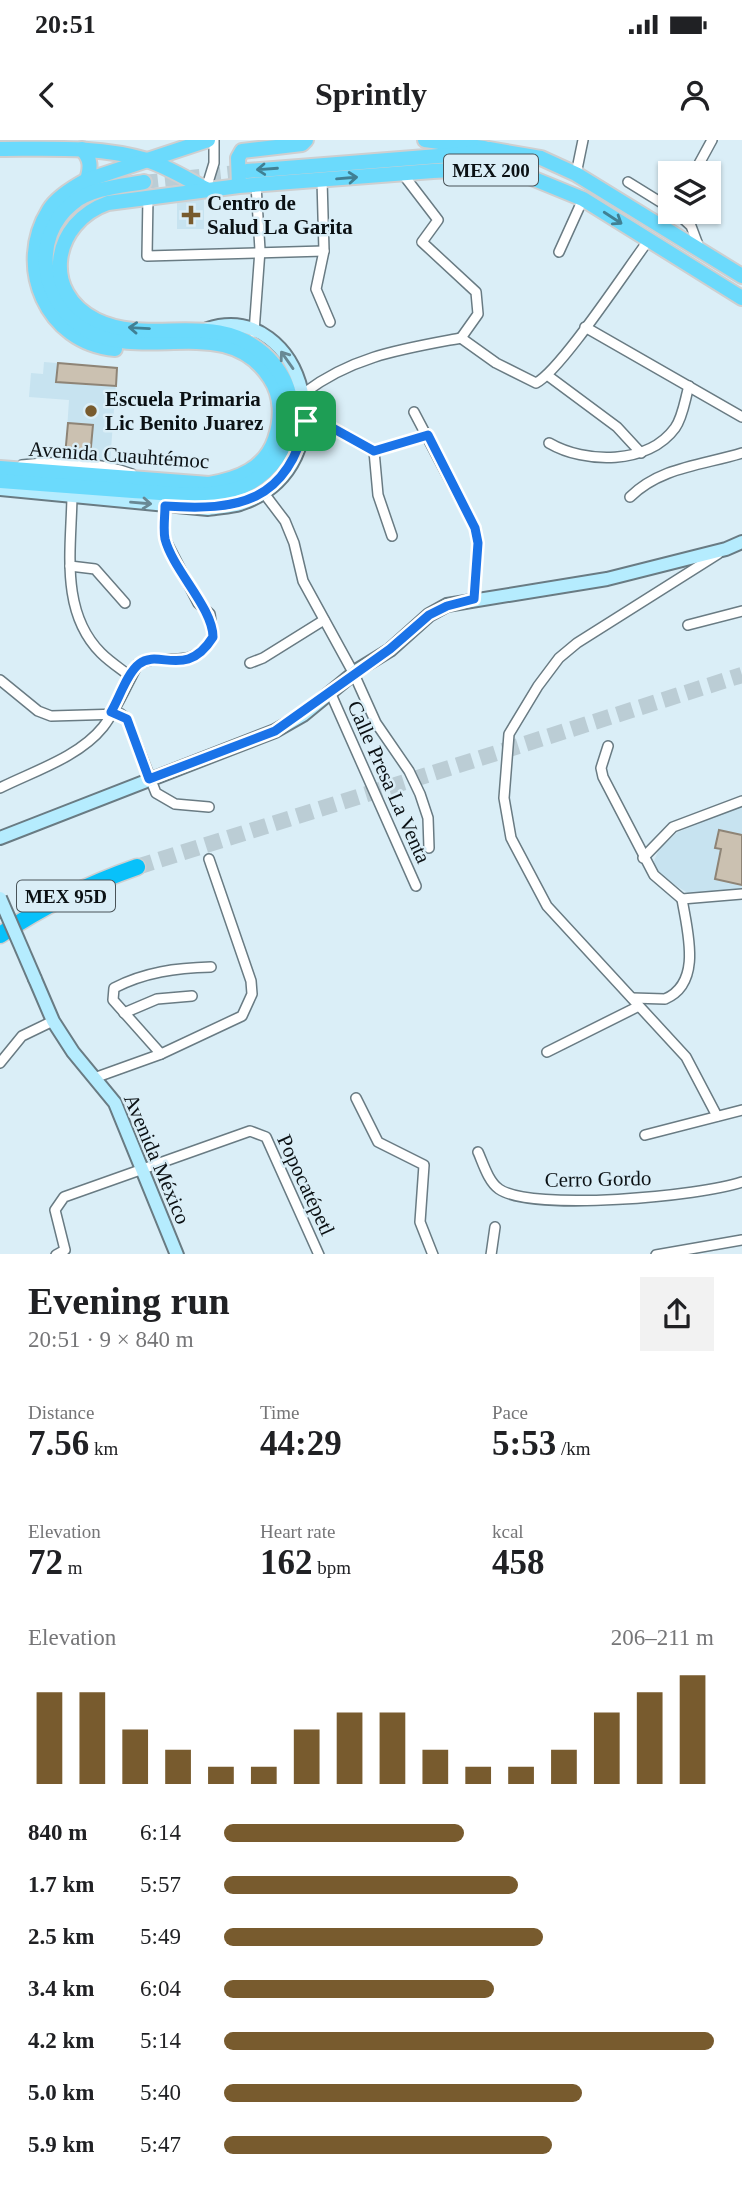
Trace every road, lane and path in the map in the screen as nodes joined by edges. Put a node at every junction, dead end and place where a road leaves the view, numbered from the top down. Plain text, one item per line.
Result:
1 (208, 140) edge
2 (214, 140) edge
3 (306, 140) edge
4 (425, 140) edge
5 (583, 140) edge
6 (712, 140) edge
7 (489, 144) edge
8 (0, 149) edge
9 (82, 149) junction
10 (148, 161) junction
11 (701, 161) edge
12 (247, 171) tunnel mouth
13 (402, 173) junction
14 (576, 174) junction
15 (87, 180) junction
16 (322, 180) junction
17 (144, 182) tunnel mouth
18 (628, 182) dead end
19 (256, 185) junction
20 (239, 186) junction
21 (206, 189) junction
22 (148, 196) junction
23 (583, 199) junction
24 (658, 201) edge
25 (689, 224) edge
26 (648, 241) junction
27 (260, 250) junction
28 (324, 251) junction
29 (701, 251) junction
30 (559, 252) dead end
31 (742, 276) edge
32 (742, 298) edge
33 (330, 322) dead end
34 (585, 327) junction
35 (207, 329) junction
36 (254, 332) junction
37 (461, 338) junction
38 (164, 341) junction
39 (547, 375) junction
40 (689, 387) junction
41 (304, 393) junction
42 (414, 412) dead end
43 (742, 417) edge
44 (306, 421) junction
45 (428, 435) junction
46 (549, 443) dead end
47 (374, 451) junction
48 (641, 453) junction
49 (742, 453) edge
50 (1, 472) edge
51 (0, 489) edge
52 (263, 492) junction
53 (72, 497) junction
54 (630, 498) dead end
55 (165, 506) junction
56 (392, 536) dead end
57 (742, 542) edge
58 (726, 549) junction
59 (70, 566) junction
60 (474, 599) junction
61 (125, 603) dead end
62 (742, 611) edge
63 (324, 620) junction
64 (688, 625) dead end
65 (250, 663) dead end
66 (354, 674) junction
67 (131, 677) junction
68 (0, 680) edge
69 (330, 692) junction
70 (111, 712) junction
71 (608, 746) dead end
72 (149, 779) junction
73 (0, 788) edge
74 (742, 801) edge
75 (209, 807) dead end
76 (0, 838) edge
77 (429, 848) dead end
78 (643, 858) junction
79 (209, 859) dead end
80 (137, 867) tunnel mouth
81 (416, 886) dead end
82 (742, 894) edge
83 (0, 898) edge
84 (682, 899) junction
85 (0, 935) edge
86 (211, 967) dead end
87 (192, 996) dead end
88 (635, 1002) junction
89 (124, 1013) junction
90 (52, 1021) junction
91 (547, 1052) dead end
92 (160, 1054) junction
93 (0, 1063) edge
94 (97, 1077) junction
95 (356, 1098) dead end
96 (742, 1110) edge
97 (717, 1116) junction
98 (645, 1136) dead end
99 (478, 1152) dead end
100 (141, 1172) junction
101 (742, 1182) edge
102 (495, 1227) dead end
103 (742, 1240) edge
104 (58, 1254) edge
105 (177, 1254) edge
106 (318, 1254) edge
107 (432, 1254) edge
108 (491, 1254) edge
109 (662, 1254) edge

1 - 10 main road
2 - 21 street
3 - 20 main road
4 - 7 main road
5 - 14 street
6 - 11 street
7 -> 12 main road, MEX 200
7 - 14 main road, MEX 200
8 - 9 main road
9 - 10 main road
9 - 15 main road
10 - 15 main road
10 - 21 main road
16 -> 13 main road, MEX 200
13 - 23 main road, MEX 200
13 - 37 street
14 - 29 main road, MEX 200
15 - 38 main road
16 - 19 main road, MEX 200
16 - 28 street
17 - 38 main road, Avenida Cuauhtémoc
18 - 24 street
19 - 20 main road, MEX 200
19 - 27 street
20 - 21 main road, MEX 200
21 - 22 main road, Avenida Cuauhtémoc / MEX 200
22 - 27 street
35 -> 22 main road, Avenida Cuauhtémoc / MEX 200
23 -> 26 main road, MEX 200
23 - 30 street
25 - 29 street
26 - 32 main road, MEX 200
26 - 34 street
27 - 28 street
27 - 36 street
28 - 33 street
29 - 31 main road, MEX 200
34 - 39 street
34 - 40 street
35 - 36 main road, Avenida Cuauhtémoc
35 - 50 main road, Avenida Cuauhtémoc
41 -> 36 main road, Avenida Cuauhtémoc
37 - 39 street
37 - 41 street
38 - 50 main road, Avenida Cuauhtémoc
39 - 48 street
40 - 43 street
40 - 48 street
41 - 44 main road, Avenida Cuauhtémoc
42 - 45 street
44 - 47 street
44 - 52 main road, Avenida Cuauhtémoc
45 - 47 street
45 - 60 street
46 - 48 street
47 - 56 street
49 - 54 street
51 - 53 main road, Avenida Cuauhtémoc
52 - 55 main road, Avenida Cuauhtémoc
52 - 63 street
53 -> 55 main road, Avenida Cuauhtémoc
53 - 59 street
55 - 67 street
57 - 58 main road
58 - 60 main road
58 - 88 street
59 - 61 street
59 - 67 street
60 - 66 main road
62 - 64 street
63 - 65 street
63 - 66 street
66 - 69 main road
66 - 77 street
67 - 70 street
68 - 70 street
69 - 72 main road
69 - 81 street, Calle Presa La Venta
70 - 72 street
70 - 73 street
71 - 78 street
72 - 75 street
72 - 76 main road
74 - 78 street
78 - 84 street
79 - 92 street
80 - 85 highway, MEX 95D
82 - 84 street
83 - 90 main road, Avenida México, bridge
84 - 88 street
86 - 89 street
87 - 89 street
88 - 91 street
88 - 97 street
89 - 92 street
90 - 93 street
90 - 94 main road, Avenida México
92 - 94 street
94 - 100 main road, Avenida México
95 - 107 street
96 - 97 street
97 - 98 street
99 - 101 street, Cerro Gordo
100 - 104 street
100 - 105 main road, Avenida México
100 - 106 street, Popocatépetl
102 - 108 street
103 - 109 street

